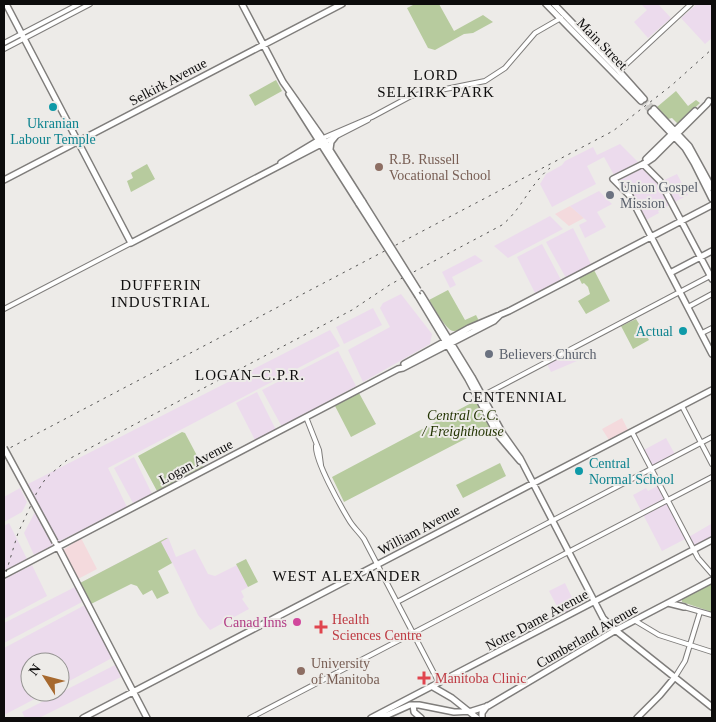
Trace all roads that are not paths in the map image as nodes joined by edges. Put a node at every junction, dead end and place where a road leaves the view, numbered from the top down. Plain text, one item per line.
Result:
1 (6, 4) edge
2 (79, 4) edge
3 (90, 4) edge
4 (242, 4) edge
5 (342, 4) edge
6 (546, 4) edge
7 (554, 4) edge
8 (692, 4) edge
9 (562, 16) junction
10 (23, 36) junction
11 (4, 43) edge
12 (264, 45) junction
13 (4, 49) edge
14 (256, 49) junction
15 (268, 53) junction
16 (619, 71) junction
17 (710, 99) edge
18 (372, 117) junction
19 (662, 123) junction
20 (675, 134) junction
21 (335, 137) junction
22 (322, 141) junction
23 (78, 142) junction
24 (662, 144) junction
25 (313, 148) junction
26 (328, 151) junction
27 (653, 158) junction
28 (644, 163) junction
29 (279, 166) junction
30 (655, 175) junction
31 (4, 180) edge
32 (712, 188) edge
33 (712, 199) edge
34 (712, 205) edge
35 (693, 214) junction
36 (682, 220) junction
37 (688, 230) junction
38 (651, 237) junction
39 (132, 243) junction
40 (712, 251) edge
41 (701, 257) junction
42 (670, 273) junction
43 (712, 277) edge
44 (680, 292) junction
45 (712, 294) edge
46 (688, 307) junction
47 (4, 310) edge
48 (500, 315) junction
49 (439, 326) junction
50 (469, 328) junction
51 (712, 328) edge
52 (702, 334) junction
53 (463, 336) junction
54 (448, 342) junction
55 (435, 348) junction
56 (712, 354) edge
57 (456, 355) junction
58 (712, 390) edge
59 (480, 396) junction
60 (682, 406) junction
61 (306, 417) junction
62 (632, 432) junction
63 (712, 438) edge
64 (702, 443) junction
65 (4, 448) edge
66 (712, 464) edge
67 (651, 469) junction
68 (712, 477) edge
69 (533, 484) junction
70 (667, 500) junction
71 (552, 521) junction
72 (712, 540) edge
73 (56, 545) junction
74 (693, 550) junction
75 (568, 552) junction
76 (45, 553) junction
77 (65, 560) junction
78 (378, 565) junction
79 (712, 574) edge
80 (4, 575) edge
81 (712, 580) edge
82 (679, 597) junction
83 (397, 602) junction
84 (594, 602) junction
85 (668, 603) junction
86 (684, 607) junction
87 (700, 612) junction
88 (712, 615) edge
89 (641, 617) junction
90 (634, 620) junction
91 (628, 624) junction
92 (649, 628) junction
93 (616, 630) junction
94 (413, 633) junction
95 (629, 641) junction
96 (690, 645) junction
97 (712, 652) edge
98 (675, 677) junction
99 (439, 683) junction
100 (433, 686) junction
101 (133, 692) junction
102 (422, 692) junction
103 (452, 698) junction
104 (413, 705) junction
105 (488, 706) junction
106 (712, 707) edge
107 (469, 711) junction
108 (83, 718) edge
109 (147, 718) edge
110 (250, 718) edge
111 (371, 718) edge
112 (381, 718) edge
113 (421, 718) edge
114 (478, 718) edge
115 (482, 718) edge
116 (637, 718) edge

1 - 10 main road
2 - 10 street
3 - 10 street
4 - 12 main road
5 - 12 main road, Selkirk Avenue
6 - 9 main road, Main Street
7 - 9 main road, Main Street
8 - 16 street
9 - 16 main road, Main Street
9 - 16 main road, Main Street
9 - 18 street
10 - 11 street
10 - 13 street
10 - 23 main road
12 - 14 main road, Selkirk Avenue
12 - 15 main road
14 - 15 main road
14 - 23 main road, Selkirk Avenue
15 - 22 main road
17 - 20 main road
18 - 21 street
18 - 22 street
19 - 20 main road
19 - 20 main road
19 - 24 main road
20 - 24 main road
20 - 27 main road
20 - 32 main road
20 - 33 main road
21 - 22 street
21 - 26 main road
22 - 25 main road
22 - 26 main road
22 - 29 main road
23 - 31 main road, Selkirk Avenue
23 - 39 main road
24 - 28 main road
25 - 26 main road
25 - 29 main road
26 - 49 main road, bridge
27 - 28 main road
27 - 30 main road
28 - 30 main road
28 - 38 main road
29 - 39 main road
30 - 36 main road
34 - 35 main road, Logan Avenue
35 - 36 main road, Logan Avenue
35 - 37 main road
36 - 37 main road
36 - 38 main road, Logan Avenue
37 - 41 main road
38 - 42 main road
38 - 48 main road, Logan Avenue
39 - 47 street
40 - 41 main road
41 - 42 main road
41 - 43 main road
42 - 44 main road
43 - 44 street
44 - 46 main road
44 - 59 street
45 - 46 street
46 - 52 main road
48 - 50 main road, Logan Avenue
48 - 53 main road, Logan Avenue
49 - 50 main road
49 - 54 main road
49 - 55 main road
50 - 54 main road, Logan Avenue
51 - 52 street
52 - 56 main road
53 - 54 main road, Logan Avenue
53 - 57 main road
54 - 55 main road, Logan Avenue
54 - 57 main road
55 - 57 main road
55 - 61 main road, Logan Avenue
57 - 59 main road
58 - 60 main road, William Avenue
59 - 69 main road
60 - 62 main road, William Avenue
60 - 64 street
61 - 73 main road, Logan Avenue
61 - 78 street
62 - 67 street
62 - 69 main road, William Avenue
63 - 64 street
64 - 66 street
64 - 67 street
65 - 73 main road, bridge
67 - 70 street
67 - 71 street
68 - 70 street
69 - 71 main road
69 - 78 main road, William Avenue
70 - 74 street
70 - 75 street
71 - 75 main road
71 - 83 street
72 - 74 main road, Notre Dame Avenue
73 - 76 main road, Logan Avenue
73 - 77 main road
74 - 79 street
74 - 84 main road, Notre Dame Avenue
75 - 84 main road
75 - 94 street
76 - 77 main road
76 - 80 main road, Logan Avenue
77 - 101 main road
78 - 83 street
78 - 101 main road, William Avenue
81 - 82 main road, Cumberland Avenue
82 - 85 main road, Cumberland Avenue
82 - 86 main road
83 - 94 street
84 - 93 main road
84 - 99 main road, Notre Dame Avenue
85 - 86 main road
85 - 89 main road, Cumberland Avenue
86 - 87 street
87 - 88 street
87 - 96 street
89 - 90 main road, Cumberland Avenue
89 - 92 street
90 - 91 main road, Cumberland Avenue
90 - 92 street
91 - 93 main road, Cumberland Avenue
91 - 95 main road
92 - 96 street
93 - 95 main road
93 - 105 main road, Cumberland Avenue
94 - 99 street
94 - 110 street
95 - 98 main road
96 - 97 street
96 - 98 street
98 - 106 main road
98 - 116 main road
99 - 100 main road, Notre Dame Avenue
99 - 103 main road
100 - 102 main road, Notre Dame Avenue
100 - 103 main road
101 - 108 main road, William Avenue
101 - 109 main road
102 - 104 main road
102 - 111 main road, Notre Dame Avenue
103 - 107 main road
104 - 107 main road, Cumberland Avenue
104 - 112 main road
104 - 113 main road
105 - 107 main road, Cumberland Avenue
105 - 115 main road
107 - 114 main road

